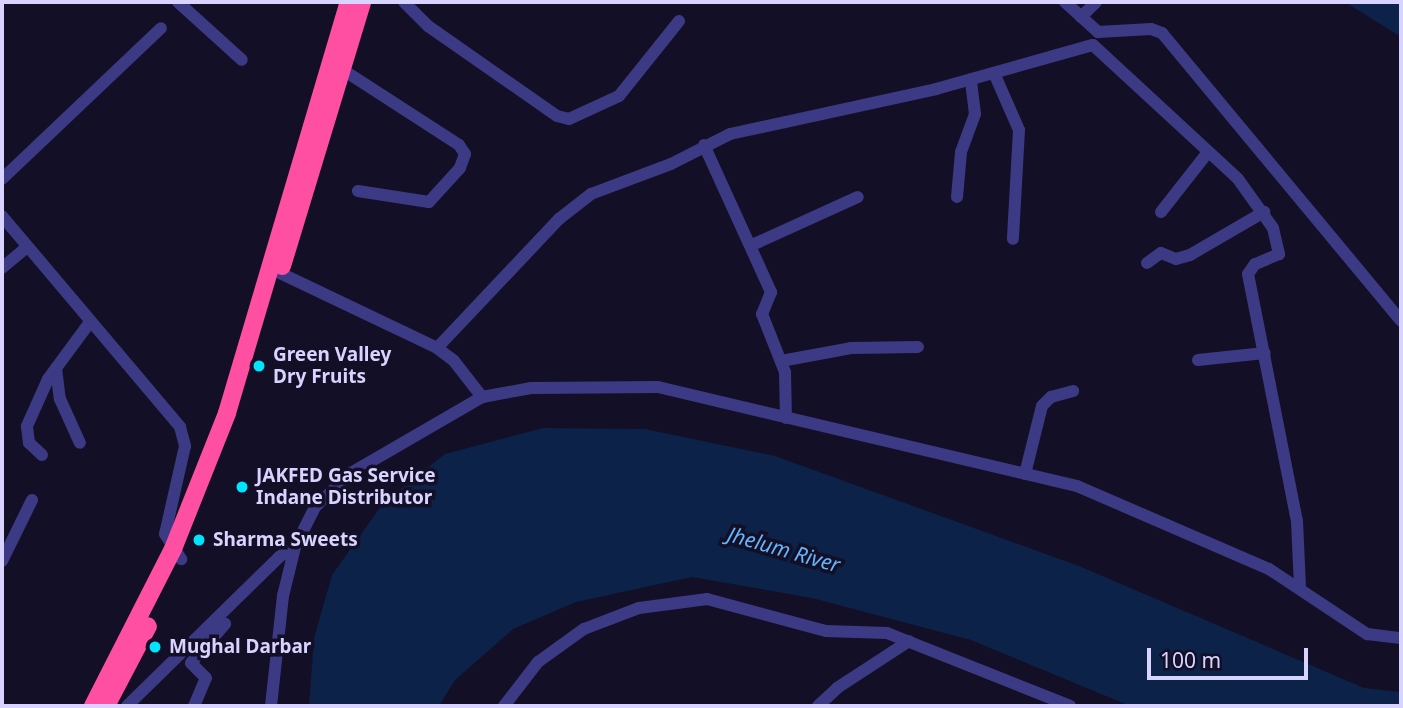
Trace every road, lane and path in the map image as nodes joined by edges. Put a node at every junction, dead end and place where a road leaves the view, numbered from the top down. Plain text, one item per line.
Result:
1 (178, 2) edge
2 (349, 2) edge
3 (362, 2) edge
4 (404, 2) edge
5 (1065, 2) edge
6 (1096, 2) edge
7 (1081, 17) junction
8 (679, 22) dead end
9 (161, 28) dead end
10 (243, 60) dead end
11 (336, 66) junction
12 (994, 73) junction
13 (971, 79) junction
14 (704, 145) junction
15 (1208, 152) junction
16 (2, 179) edge
17 (358, 191) dead end
18 (858, 197) dead end
19 (957, 197) dead end
20 (1161, 212) dead end
21 (1264, 212) junction
22 (2, 216) edge
23 (1013, 239) dead end
24 (752, 245) junction
25 (26, 248) junction
26 (1147, 263) dead end
27 (2, 268) edge
28 (281, 273) junction
29 (1401, 321) edge
30 (90, 322) junction
31 (918, 347) dead end
32 (437, 348) junction
33 (1265, 353) junction
34 (1198, 360) dead end
35 (781, 361) junction
36 (56, 368) junction
37 (1073, 391) dead end
38 (482, 397) junction
39 (786, 418) junction
40 (80, 443) dead end
41 (42, 455) dead end
42 (1025, 474) junction
43 (32, 500) dead end
44 (295, 547) junction
45 (177, 554) junction
46 (2, 561) edge
47 (1300, 586) junction
48 (225, 624) dead end
49 (1401, 638) edge
50 (909, 641) junction
51 (1048, 702) edge
52 (93, 706) edge
53 (106, 706) edge
54 (127, 706) edge
55 (194, 706) edge
56 (271, 706) edge
57 (504, 706) edge
58 (818, 706) edge
59 (1070, 706) edge

1 - 10 street
2 - 11 highway
3 - 11 highway
4 - 8 street
5 - 7 street
6 - 7 street
7 - 29 street
9 - 16 street
11 - 17 street
11 - 28 highway
11 - 45 highway
12 - 13 street
12 - 15 street
12 - 23 street
13 - 14 street
13 - 19 street
14 - 24 street
14 - 32 street
15 - 20 street
15 - 21 street
18 - 24 street
21 - 26 street
21 - 33 street
22 - 25 street
24 - 35 street
25 - 27 street
25 - 30 street
28 - 32 street
28 - 45 highway
30 - 36 street
30 - 45 street
31 - 35 street
32 - 38 street
33 - 34 street
33 - 47 street
35 - 39 street
36 - 40 street
36 - 41 street
37 - 42 street
38 - 39 street
38 - 44 street
39 - 42 street
42 - 47 street
43 - 46 street
44 - 54 street
44 - 56 street
45 - 52 highway
45 - 53 highway
47 - 49 street
48 - 55 street
50 - 51 street
50 - 57 street
50 - 58 street
51 - 59 street

